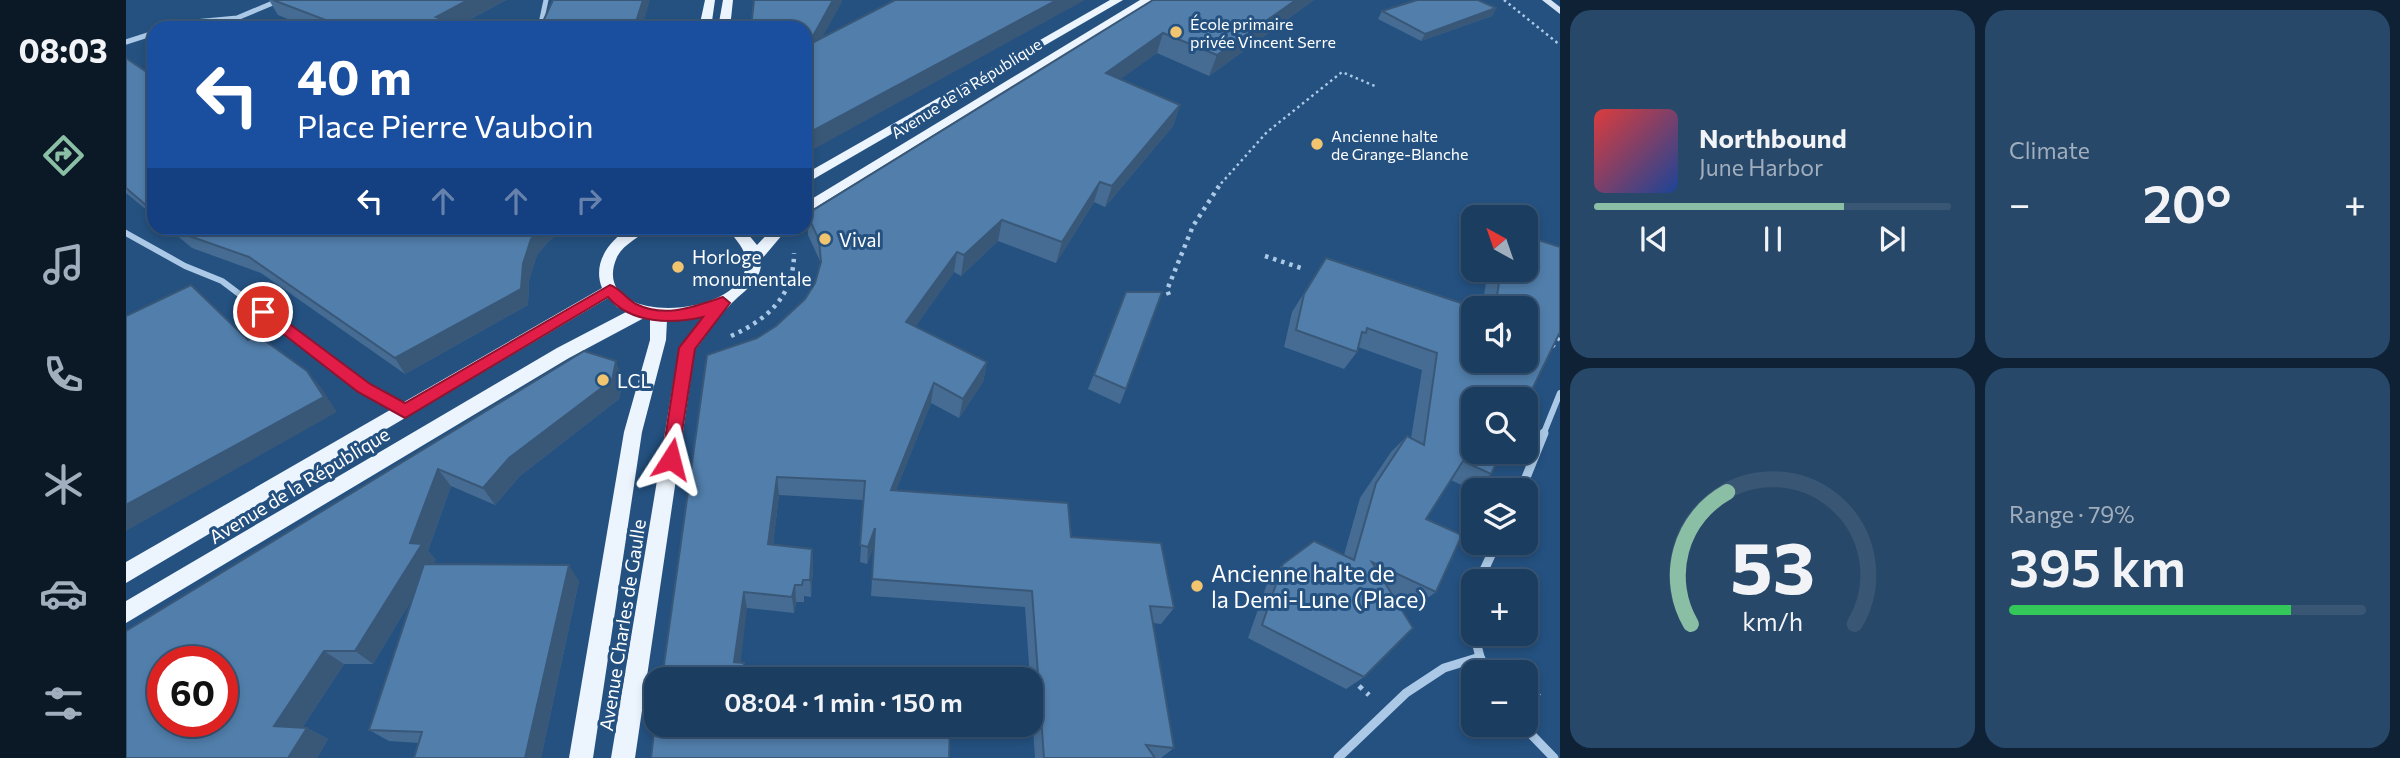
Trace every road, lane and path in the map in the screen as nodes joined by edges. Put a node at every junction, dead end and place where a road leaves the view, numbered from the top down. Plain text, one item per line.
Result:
1 (280, 0) edge
2 (546, 0) edge
3 (710, 0) edge
4 (728, 0) edge
5 (1118, 0) edge
6 (1148, 0) edge
7 (1504, 0) edge
8 (1546, 0) edge
9 (1560, 10) edge
10 (237, 18) junction
11 (205, 21) edge
12 (238, 21) edge
13 (542, 21) edge
14 (706, 21) edge
15 (725, 21) edge
16 (147, 35) edge
17 (126, 42) edge
18 (1560, 45) edge
19 (1377, 87) dead end
20 (812, 176) edge
21 (812, 205) edge
22 (126, 233) edge
23 (631, 235) edge
24 (744, 235) edge
25 (775, 235) edge
26 (1265, 256) dead end
27 (754, 258) junction
28 (1304, 269) dead end
29 (610, 290) junction
30 (1169, 295) dead end
31 (723, 303) junction
32 (649, 313) junction
33 (1560, 337) edge
34 (1548, 354) edge
35 (1560, 393) edge
36 (405, 411) junction
37 (1527, 478) edge
38 (126, 573) edge
39 (126, 613) edge
40 (1477, 646) edge
41 (1480, 657) junction
42 (1482, 660) edge
43 (1359, 686) edge
44 (1542, 690) dead end
45 (1538, 694) edge
46 (1373, 699) dead end
47 (1534, 737) edge
48 (581, 758) edge
49 (623, 758) edge
50 (1338, 758) edge
51 (1554, 758) edge

1 - 10 street
2 - 13 street
3 - 14 main road
4 - 15 main road
5 - 20 main road, Avenue de la République
6 - 21 main road, Avenue de la République
7 - 18 path
8 - 9 main road
10 - 11 street
10 - 12 street
16 - 17 street
19 - 30 path
22 - 36 street
23 - 29 main road
24 - 27 main road
25 - 27 main road
26 - 28 path
27 - 31 main road, Avenue Charles de Gaulle
29 - 32 main road
29 - 36 main road, Avenue de la République
31 - 32 main road
31 - 49 main road, Avenue Charles de Gaulle
32 - 39 main road, Avenue de la République
32 - 48 main road, Avenue Charles de Gaulle
33 - 34 path
35 - 37 street
36 - 38 main road, Avenue de la République
40 - 41 street
41 - 42 street
41 - 50 street
43 - 46 path
44 - 45 path
47 - 51 street

